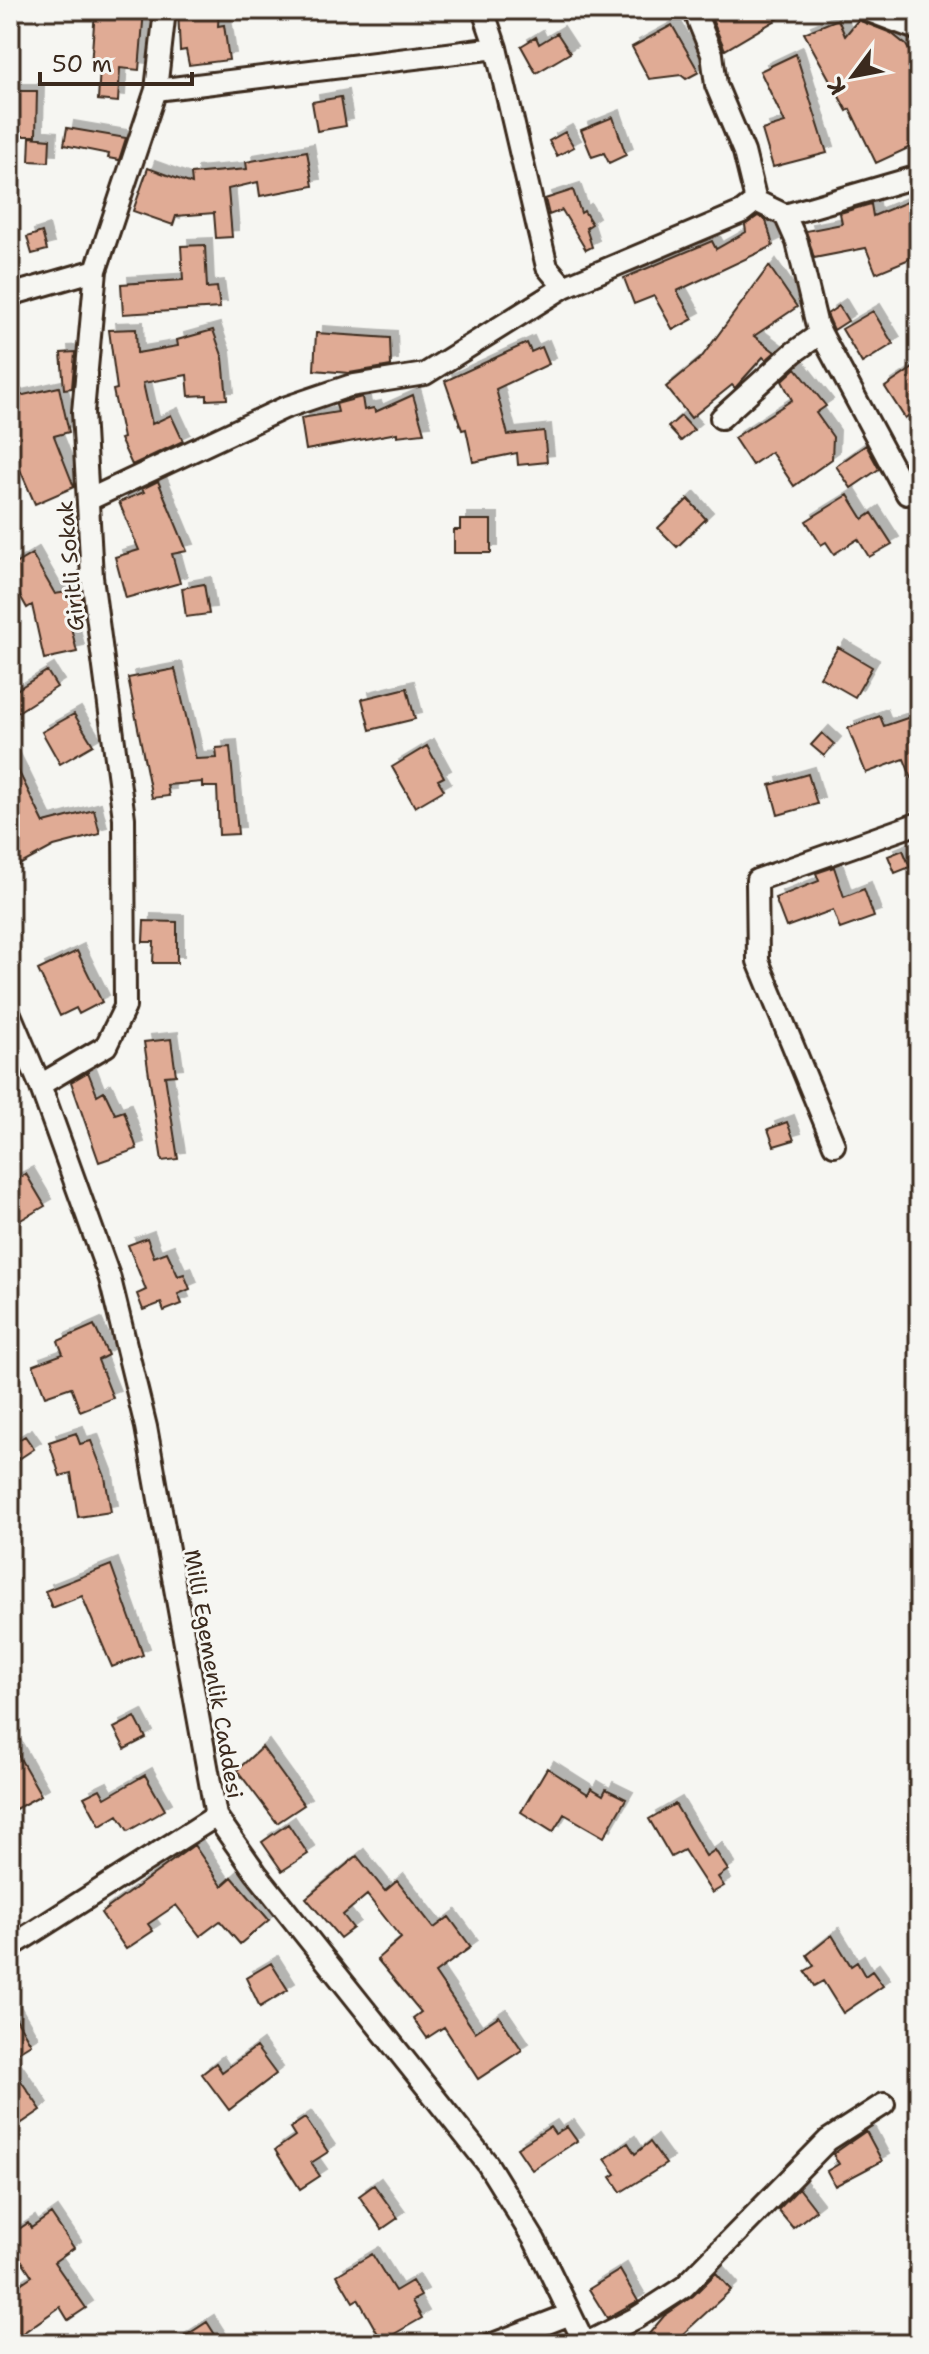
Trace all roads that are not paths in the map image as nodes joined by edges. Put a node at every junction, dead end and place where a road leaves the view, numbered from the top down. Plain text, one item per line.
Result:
1 (165, 10) edge
2 (483, 10) edge
3 (694, 10) edge
4 (866, 10) edge
5 (913, 22) edge
6 (496, 48) junction
7 (156, 90) junction
8 (919, 176) edge
9 (756, 201) junction
10 (785, 215) junction
11 (96, 270) junction
12 (564, 287) junction
13 (10, 295) edge
14 (821, 333) junction
15 (721, 418) dead end
16 (907, 494) dead end
17 (88, 500) junction
18 (919, 823) edge
19 (10, 1014) edge
20 (40, 1085) junction
21 (834, 1145) dead end
22 (216, 1816) junction
23 (10, 1947) edge
24 (884, 2104) dead end
25 (568, 2315) junction
26 (493, 2344) edge
27 (585, 2344) edge

1 - 7 street, Giritli Sokak
2 - 6 street
3 - 9 street
4 - 5 street
6 - 7 street
6 - 12 street
7 - 11 street, Giritli Sokak
8 - 10 street
9 - 10 street
9 - 12 street
10 - 14 street
11 - 13 street
11 - 17 street, Giritli Sokak
12 - 17 street
14 - 15 street
14 - 16 street
17 - 20 street, Giritli Sokak
18 - 21 street
19 - 20 street, Milli Egemenlik Caddesi
20 - 22 street, Milli Egemenlik Caddesi
22 - 23 street
22 - 25 street, Milli Egemenlik Caddesi
24 - 27 street
25 - 26 street
25 - 27 street, Milli Egemenlik Caddesi

